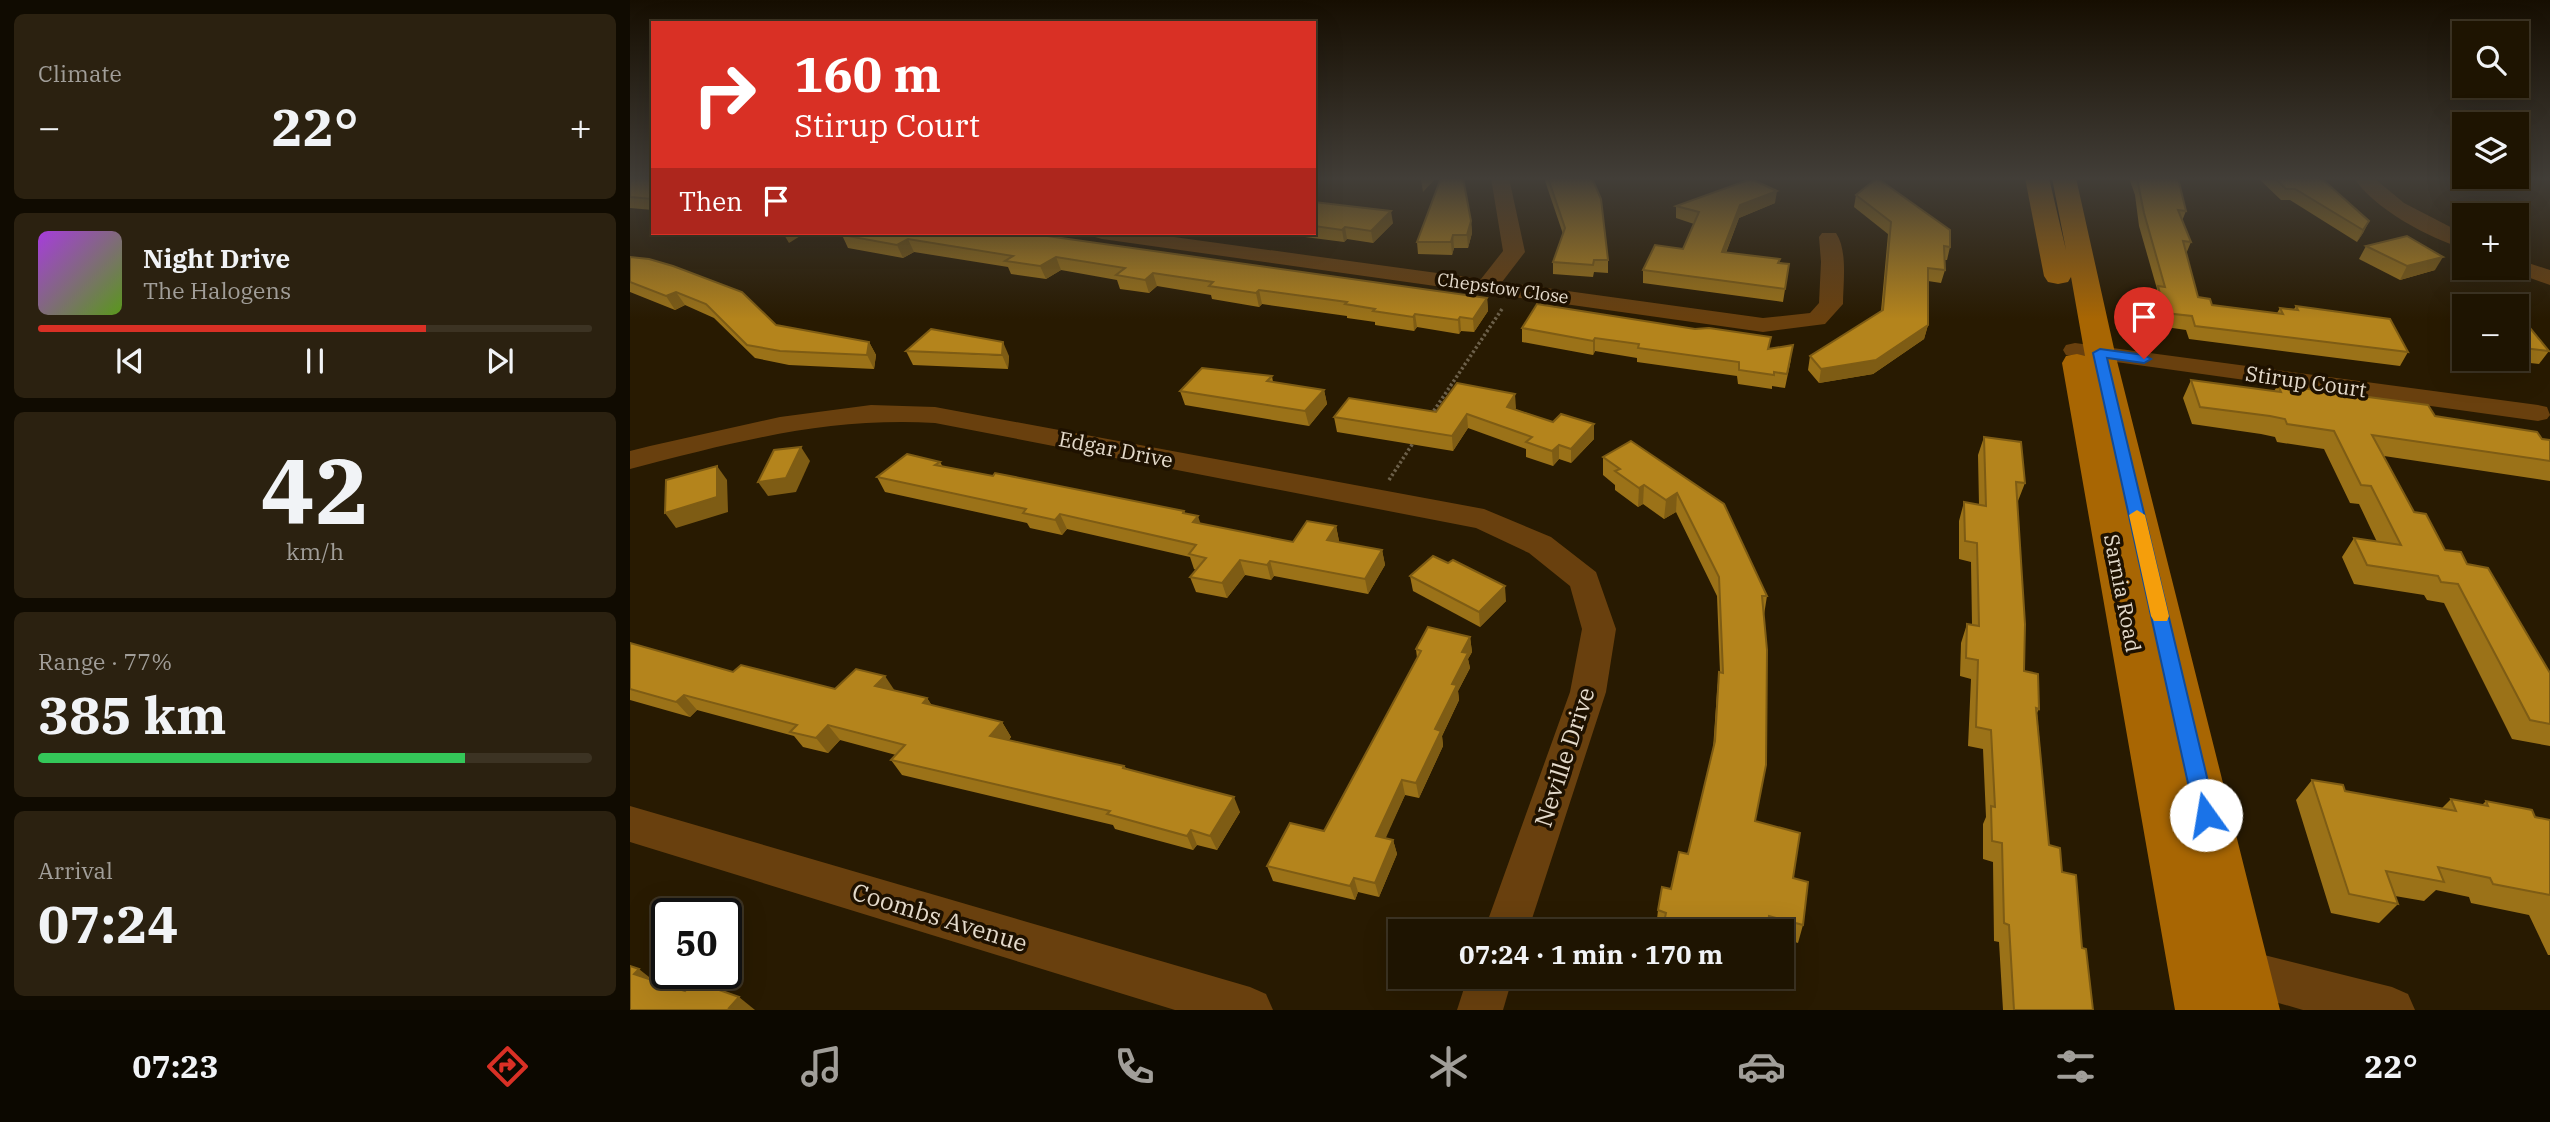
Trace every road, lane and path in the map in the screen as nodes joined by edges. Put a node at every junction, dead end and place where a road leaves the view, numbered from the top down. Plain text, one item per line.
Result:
1 (1509, 225) edge
2 (2051, 225) edge
3 (2070, 225) edge
4 (2431, 225) edge
5 (1117, 235) edge
6 (2452, 236) edge
7 (1829, 237) dead end
8 (2529, 270) edge
9 (2550, 278) edge
10 (1489, 285) junction
11 (1506, 302) dead end
12 (2087, 352) junction
13 (2538, 413) dead end
14 (1429, 419) edge
15 (1421, 431) edge
16 (630, 460) edge
17 (1376, 498) junction
18 (1586, 580) joint
19 (630, 824) edge
20 (1510, 919) edge
21 (2195, 960) junction
22 (1487, 989) edge
23 (2246, 991) edge
24 (1250, 1010) edge
25 (1480, 1010) edge
26 (2204, 1010) edge
27 (2392, 1010) edge

1 - 10 street
2 - 12 main road, Sarnia Road
3 - 12 main road, Sarnia Road
4 - 6 street
5 - 10 street, Chepstow Close
7 - 10 street, Chepstow Close
8 - 9 street
11 - 14 path
12 - 13 street, Stirup Court
12 - 21 main road, Sarnia Road
12 - 23 main road, Sarnia Road
15 - 17 path
16 - 17 street, Edgar Drive
17 - 18 street, Edgar Drive
18 - 20 street, Neville Drive
19 - 24 street, Coombs Avenue
21 - 23 street
21 - 26 main road, Sarnia Road
22 - 25 street
23 - 27 street

